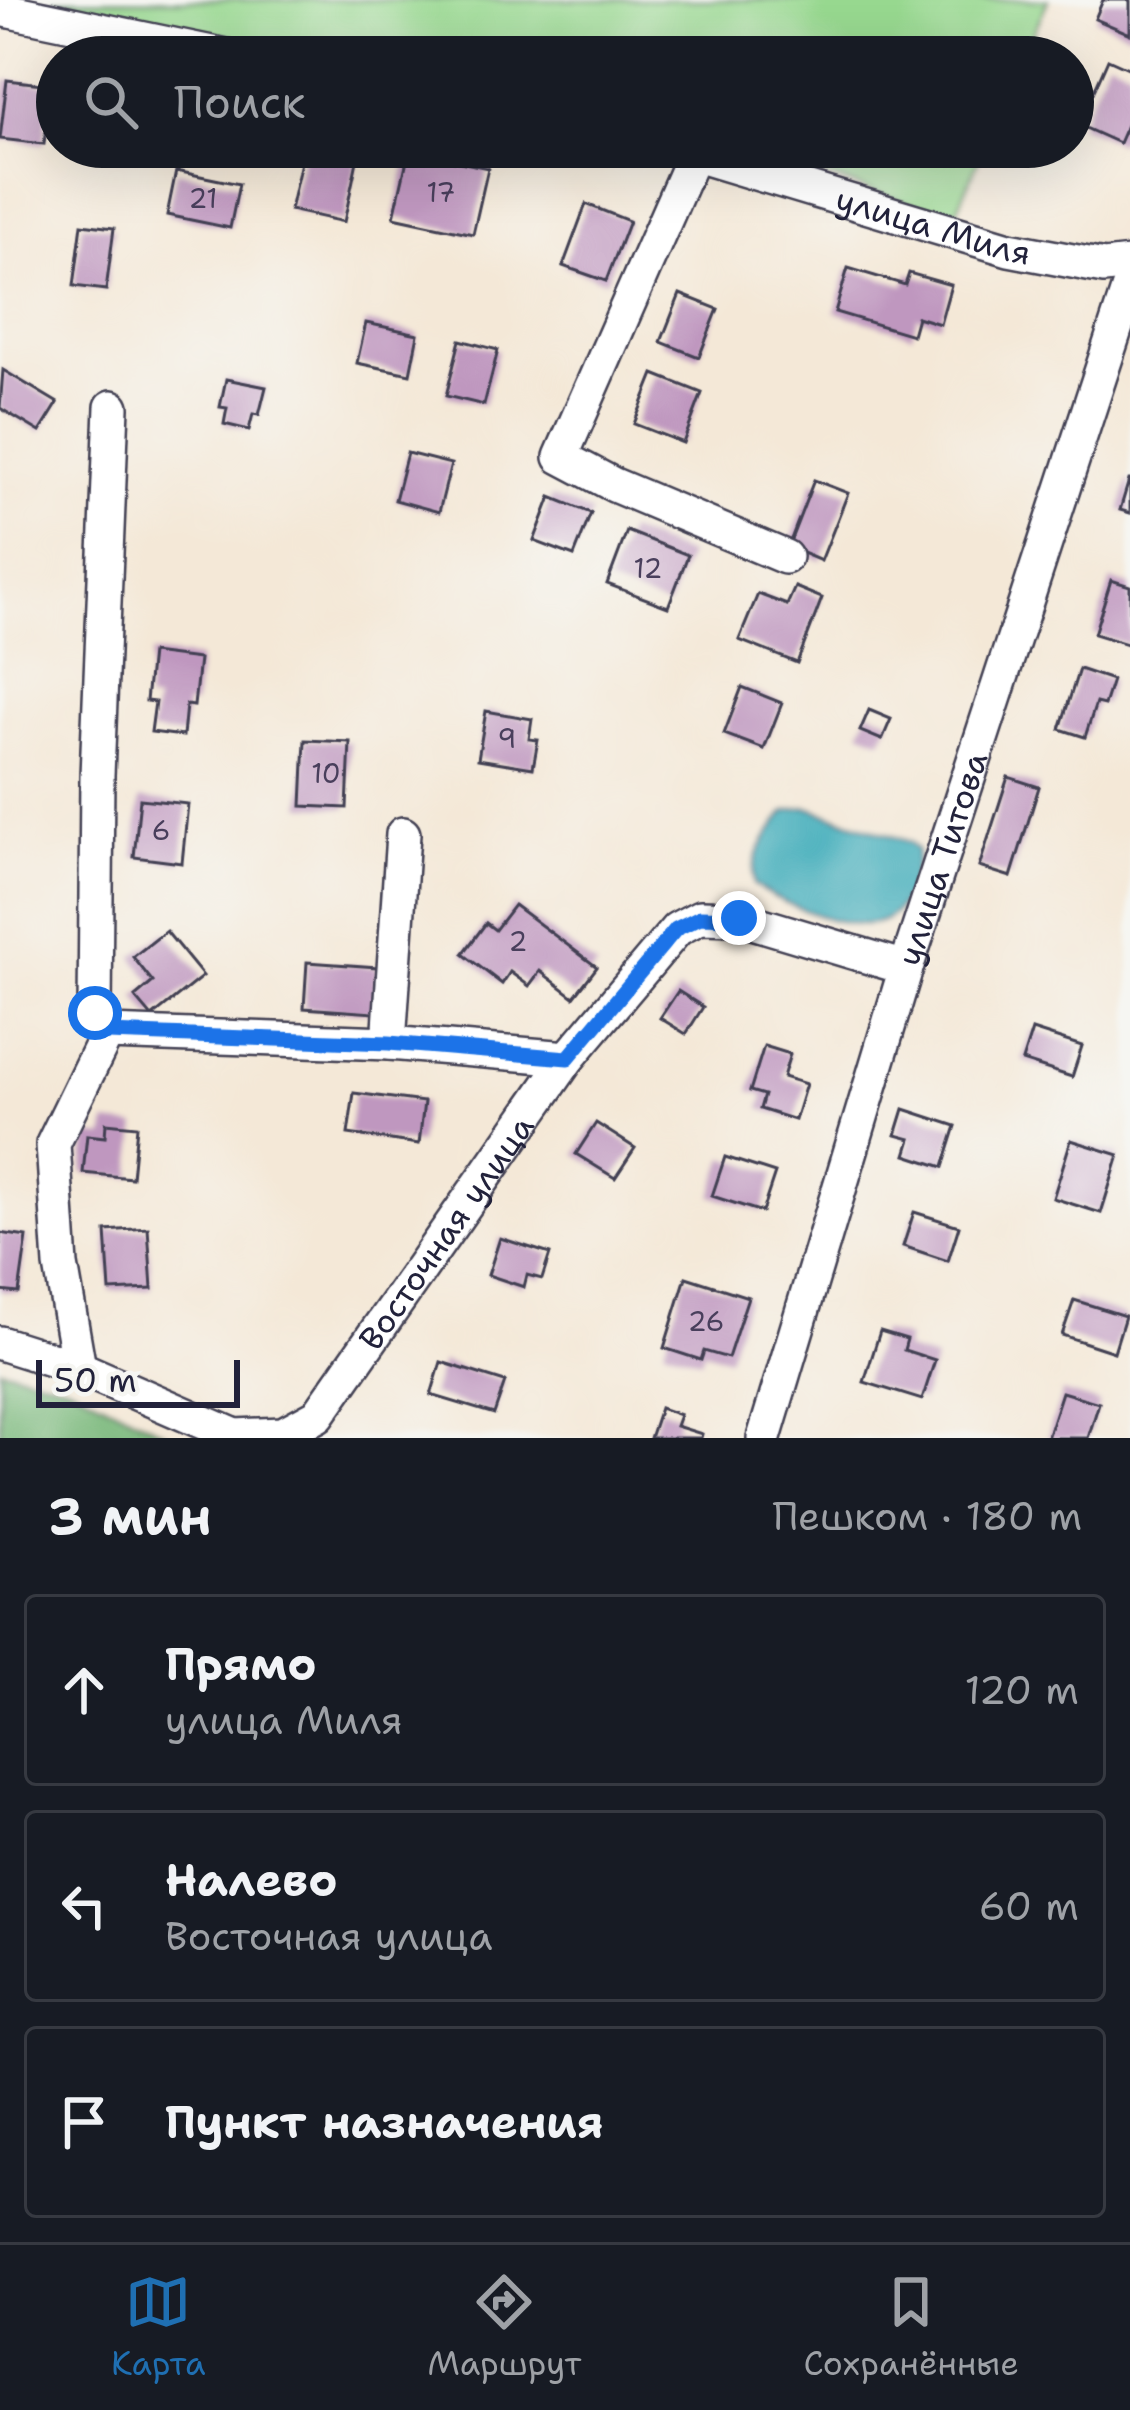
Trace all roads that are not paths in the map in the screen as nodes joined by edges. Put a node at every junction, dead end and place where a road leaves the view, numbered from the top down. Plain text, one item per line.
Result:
1 (0, 10) edge
2 (128, 36) edge
3 (675, 168) edge
4 (741, 168) edge
5 (1130, 264) edge
6 (1130, 284) edge
7 (112, 407) dead end
8 (785, 556) dead end
9 (404, 835) dead end
10 (907, 968) junction
11 (107, 1033) junction
12 (389, 1043) junction
13 (568, 1058) junction
14 (0, 1343) edge
15 (79, 1368) junction
16 (284, 1436) edge
17 (764, 1438) edge

1 - 2 street
3 - 8 street
4 - 5 street, улица Миля
6 - 10 street, улица Титова
7 - 11 street
9 - 12 street
10 - 13 street, Восточная улица
10 - 17 street, улица Титова
11 - 12 street
11 - 15 street
12 - 13 street
13 - 16 street, Восточная улица
14 - 15 street
15 - 16 street

